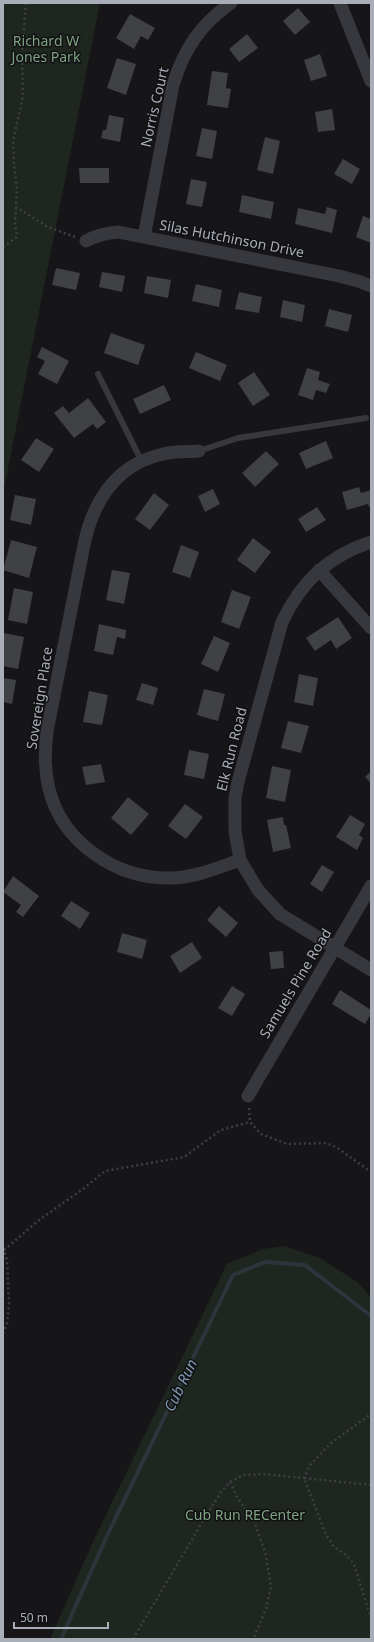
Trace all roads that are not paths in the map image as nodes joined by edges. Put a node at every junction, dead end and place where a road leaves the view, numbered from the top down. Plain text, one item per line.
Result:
1 (231, 3) edge
2 (340, 3) edge
3 (371, 81) edge
4 (144, 237) junction
5 (86, 241) road end
6 (371, 286) edge
7 (98, 374) dead end
8 (366, 418) dead end
9 (199, 451) joint
10 (142, 462) junction
11 (371, 542) edge
12 (319, 570) junction
13 (371, 628) edge
14 (240, 860) junction
15 (371, 886) edge
16 (335, 948) junction
17 (371, 970) edge
18 (248, 1096) road end

1 - 4 street, Norris Court
2 - 3 street
4 - 5 street, Silas Hutchinson Drive
4 - 6 street, Silas Hutchinson Drive
7 - 10 lane
8 - 9 lane
9 - 10 street, Sovereign Place
10 - 14 street, Sovereign Place
11 - 12 street, Elk Run Road
12 - 13 street
12 - 14 street, Elk Run Road
14 - 16 street, Elk Run Road
15 - 16 street, Samuels Pine Road
16 - 17 street, Elk Run Road
16 - 18 street, Samuels Pine Road

